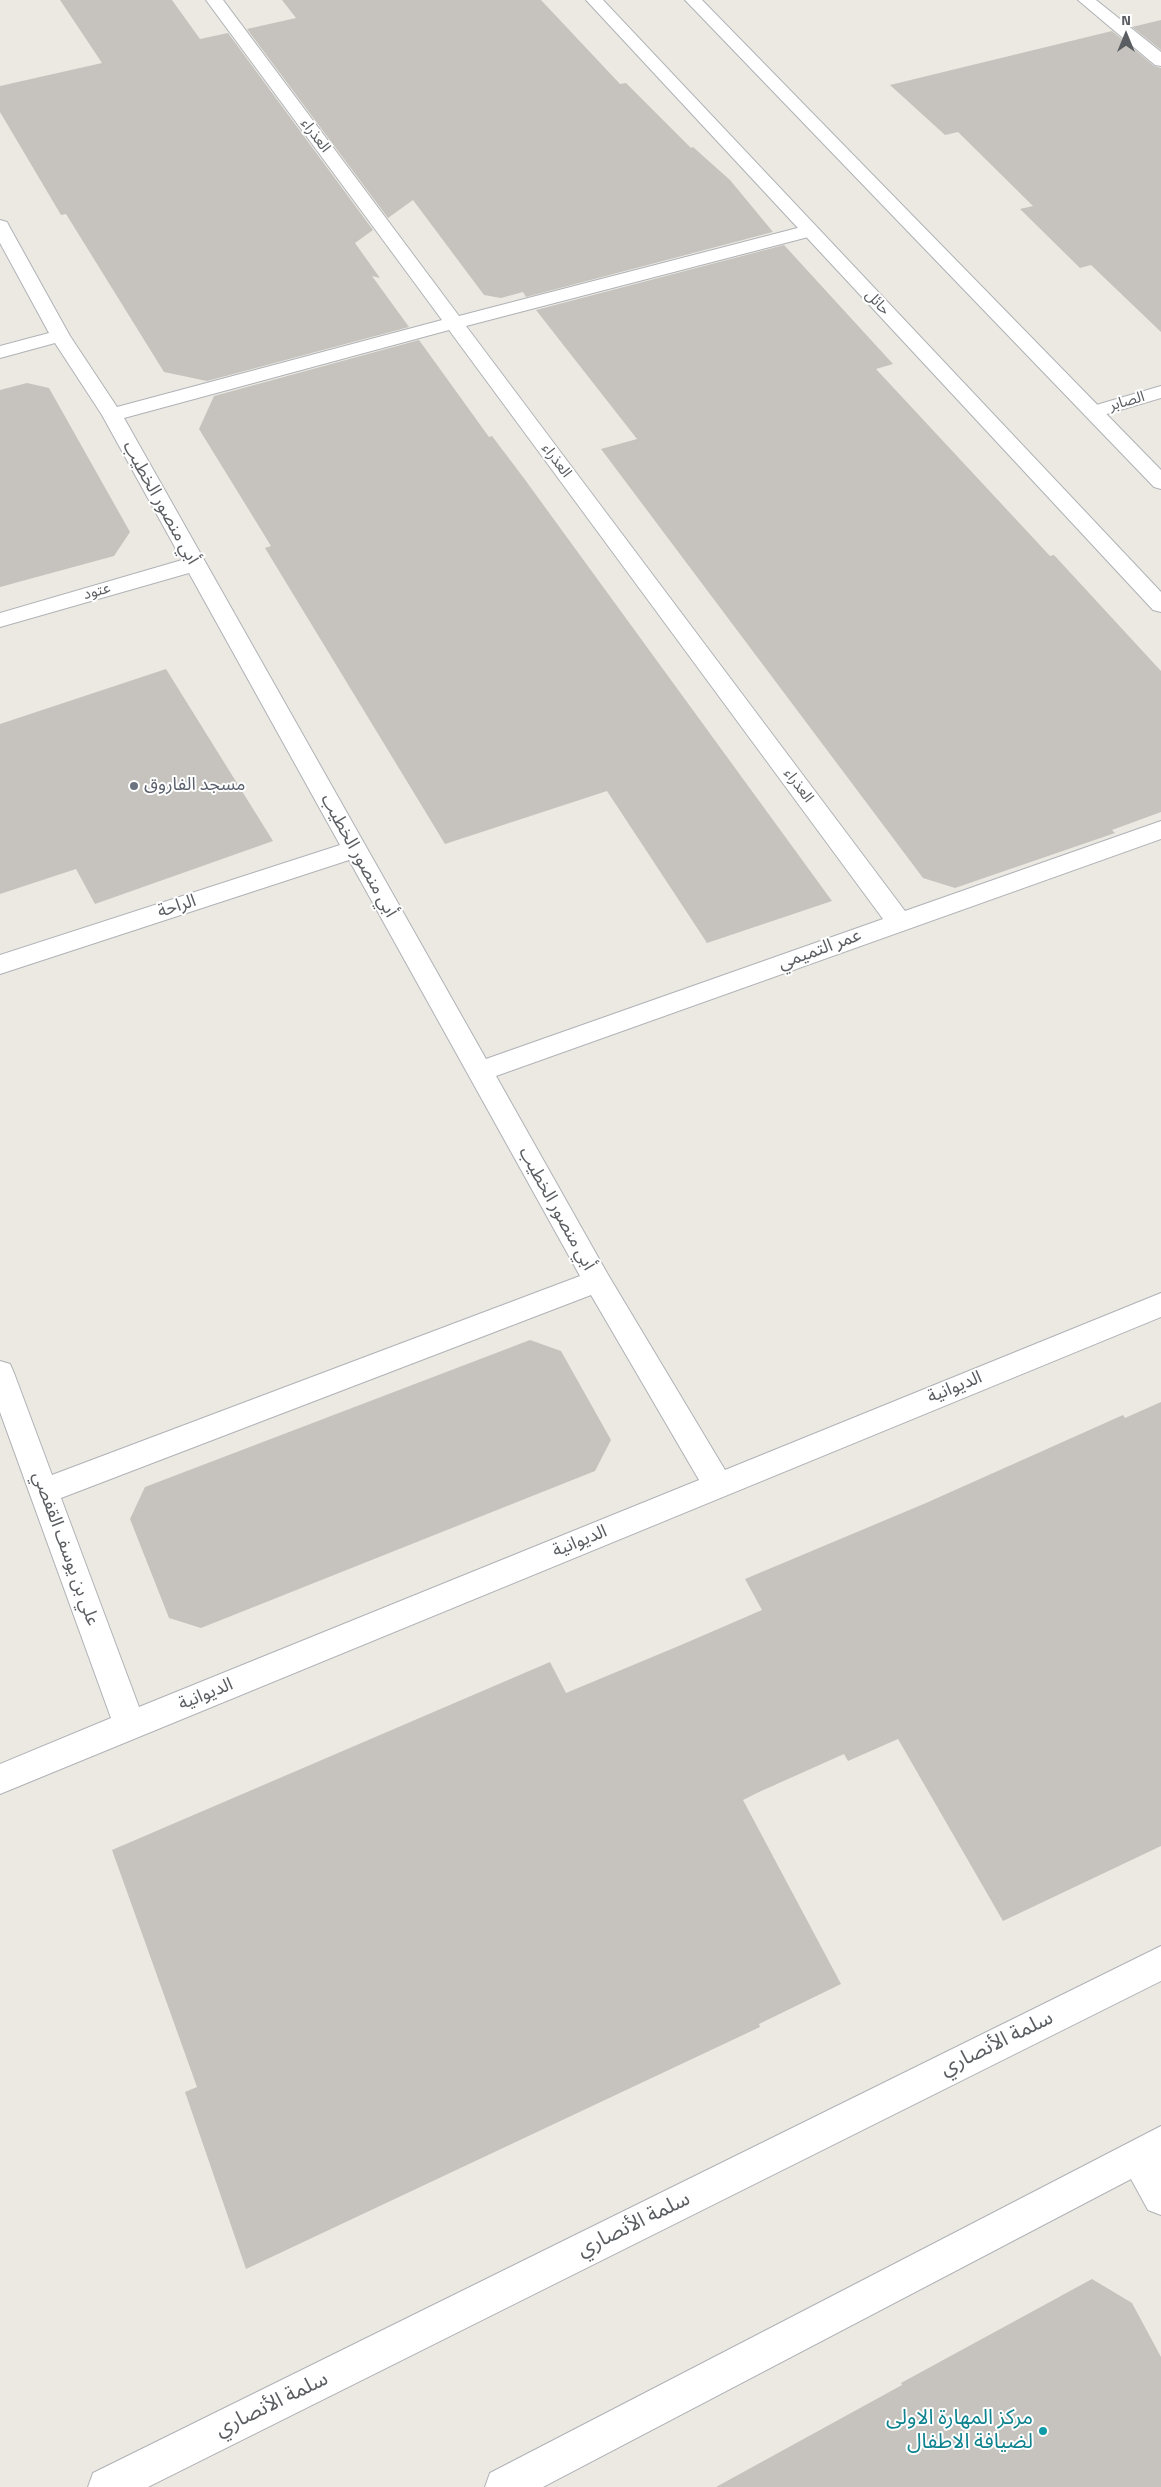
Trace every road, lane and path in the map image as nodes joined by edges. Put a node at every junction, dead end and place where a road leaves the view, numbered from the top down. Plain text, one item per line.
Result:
1 (214, 0) edge
2 (594, 0) edge
3 (693, 0) edge
4 (1086, 0) edge
5 (1161, 61) edge
6 (0, 226) edge
7 (809, 231) junction
8 (453, 323) junction
9 (60, 336) junction
10 (0, 352) edge
11 (1161, 392) edge
12 (1093, 412) junction
13 (112, 415) junction
14 (1161, 482) edge
15 (194, 564) junction
16 (1161, 605) edge
17 (0, 620) edge
18 (1161, 830) edge
19 (354, 849) junction
20 (899, 922) junction
21 (0, 965) edge
22 (479, 1072) junction
23 (597, 1281) junction
24 (1161, 1304) edge
25 (0, 1372) edge
26 (718, 1486) junction
27 (44, 1491) junction
28 (130, 1726) junction
29 (0, 1779) edge
30 (1161, 1963) edge
31 (1149, 2150) edge
32 (1161, 2197) edge
33 (508, 2486) edge
34 (107, 2487) edge

1 - 8 street, العذراء
2 - 7 street, حائل
3 - 12 street
4 - 5 street
6 - 9 street, أبي منصور الخطيب
7 - 8 street
7 - 16 street, حائل
8 - 13 street
8 - 20 street, العذراء
9 - 10 street
9 - 13 street, أبي منصور الخطيب
11 - 12 street, الصابر
12 - 14 street
13 - 15 street, أبي منصور الخطيب
15 - 17 street, عتود
15 - 19 street, أبي منصور الخطيب
18 - 20 street, عمر التميمي
19 - 21 street, الراحة
19 - 22 street, أبي منصور الخطيب
20 - 22 street, عمر التميمي
22 - 23 street, أبي منصور الخطيب
23 - 26 street, أبي منصور الخطيب
23 - 27 street
24 - 26 street, الديوانية
25 - 27 street, علي بن يوسف القفصي
26 - 28 street, الديوانية
27 - 28 street, علي بن يوسف القفصي
28 - 29 street, الديوانية
30 - 34 street, سلمة الأنصاري
31 - 32 street
31 - 33 street

